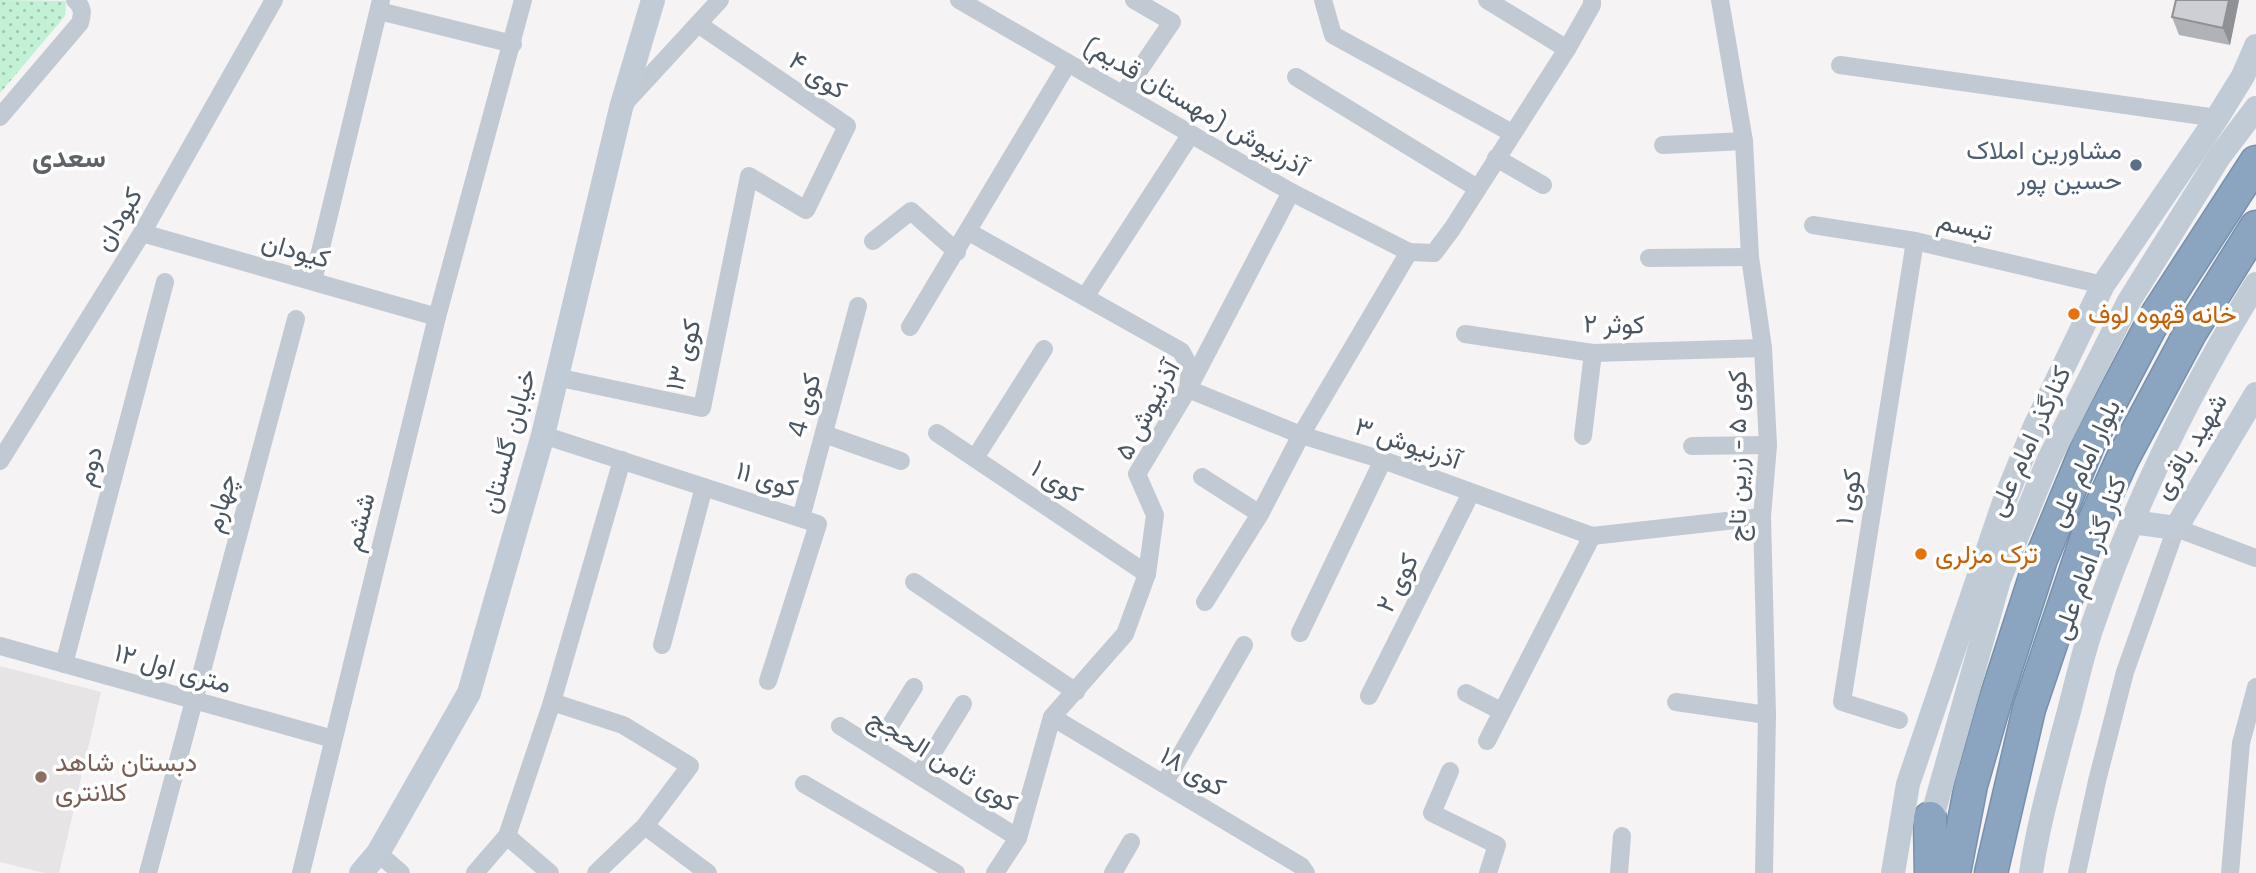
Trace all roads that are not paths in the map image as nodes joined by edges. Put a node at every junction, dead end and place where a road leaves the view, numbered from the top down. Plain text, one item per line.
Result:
1 (75, 0) edge
2 (274, 0) edge
3 (523, 0) edge
4 (653, 0) edge
5 (720, 0) edge
6 (959, 0) edge
7 (1134, 0) edge
8 (1323, 0) edge
9 (1488, 0) edge
10 (1592, 0) edge
11 (1720, 0) edge
12 (380, 6) edge
13 (698, 24) junction
14 (513, 44) junction
15 (2256, 46) edge
16 (1567, 50) junction
17 (1068, 63) junction
18 (1839, 65) dead end
19 (1296, 77) dead end
20 (1123, 94) junction
21 (621, 108) junction
22 (2256, 108) edge
23 (0, 117) edge
24 (2217, 118) junction
25 (1512, 133) junction
26 (1192, 134) junction
27 (1744, 141) junction
28 (1663, 145) dead end
29 (1496, 158) junction
30 (2256, 162) edge
31 (750, 176) joint
32 (1543, 185) dead end
33 (1477, 188) junction
34 (1291, 192) junction
35 (1813, 225) dead end
36 (2256, 227) edge
37 (969, 232) junction
38 (142, 233) junction
39 (1915, 241) junction
40 (873, 242) dead end
41 (957, 252) junction
42 (1409, 252) junction
43 (1750, 257) junction
44 (1649, 258) dead end
45 (313, 281) junction
46 (165, 282) dead end
47 (2256, 284) edge
48 (2103, 285) junction
49 (1085, 297) junction
50 (858, 306) dead end
51 (437, 317) junction
52 (296, 319) dead end
53 (910, 327) dead end
54 (1465, 334) dead end
55 (1763, 348) junction
56 (1044, 349) dead end
57 (1593, 353) junction
58 (556, 377) junction
59 (1188, 389) junction
60 (2051, 391) junction
61 (2256, 394) edge
62 (937, 433) dead end
63 (824, 434) junction
64 (543, 435) junction
65 (1301, 435) junction
66 (1583, 436) dead end
67 (1768, 445) junction
68 (1692, 446) dead end
69 (2053, 449) junction
70 (975, 458) junction
71 (622, 460) junction
72 (1383, 460) junction
73 (0, 461) edge
74 (901, 461) dead end
75 (1202, 477) dead end
76 (704, 487) junction
77 (1471, 493) junction
78 (2004, 502) junction
79 (1260, 514) junction
80 (1762, 517) junction
81 (801, 518) junction
82 (2132, 522) junction
83 (2176, 528) junction
84 (1592, 536) junction
85 (2256, 558) edge
86 (1147, 574) junction
87 (914, 582) dead end
88 (1205, 603) dead end
89 (1300, 633) dead end
90 (662, 645) dead end
91 (1244, 645) dead end
92 (0, 646) edge
93 (64, 664) junction
94 (768, 681) dead end
95 (914, 687) dead end
96 (2256, 687) edge
97 (1076, 692) junction
98 (1466, 693) dead end
99 (1369, 696) dead end
100 (194, 701) junction
101 (552, 702) junction
102 (1676, 702) dead end
103 (963, 704) dead end
104 (1501, 711) junction
105 (1767, 715) junction
106 (1052, 717) junction
107 (1899, 720) dead end
108 (840, 726) dead end
109 (333, 739) junction
110 (1487, 741) dead end
111 (876, 748) junction
112 (1450, 771) dead end
113 (919, 775) junction
114 (804, 784) dead end
115 (1164, 784) junction
116 (1930, 818) junction
117 (645, 827) junction
118 (507, 836) junction
119 (1622, 836) dead end
120 (1018, 838) junction
121 (1131, 842) dead end
122 (379, 853) junction
123 (148, 873) edge
124 (300, 873) edge
125 (361, 873) edge
126 (401, 873) edge
127 (475, 873) edge
128 (550, 873) edge
129 (596, 873) edge
130 (708, 873) edge
131 (956, 873) edge
132 (995, 873) edge
133 (1113, 873) edge
134 (1306, 873) edge
135 (1488, 873) edge
136 (1619, 873) edge
137 (1763, 873) edge
138 (1893, 873) edge
139 (1920, 873) edge
140 (1931, 873) edge
141 (1954, 873) edge
142 (1991, 873) edge
143 (2031, 873) edge
144 (2077, 873) edge
145 (2230, 873) edge

1 - 23 street
2 - 38 street, کبودان
3 - 14 street
4 - 21 street, خیابان گلستان
5 - 13 street
6 - 17 street, آذرنیوش (مهستان قدیم)
7 - 20 street
8 - 25 street
9 - 16 street
10 - 16 street
11 - 27 street, کوی ۵ - زرین تاج
12 - 14 street
12 - 45 street
13 - 21 street
13 - 31 street, کوی ۴
14 - 51 street
15 - 24 street
16 - 25 street
17 - 20 street, آذرنیوش (مهستان قدیم)
17 - 37 street
18 - 24 street
19 - 33 street
20 - 26 street, آذرنیوش (مهستان قدیم)
21 - 58 street, خیابان گلستان
22 - 69 street, کنارگذر امام علی
24 - 48 street
25 - 29 street
26 - 34 street, آذرنیوش (مهستان قدیم)
26 - 49 street
27 - 28 street
27 - 43 street, کوی ۵ - زرین تاج
29 - 32 street
29 - 33 street
30 - 141 highway, بلوار امام علی
31 - 58 street, کوی ۱۳
33 - 42 street
34 - 42 street, آذرنیوش (مهستان قدیم)
34 - 59 street, آذرنیوش ۵
35 - 39 street, تبسم
36 - 142 highway, بلوار امام علی
37 - 41 street
37 - 49 street
38 - 45 street, کیودان
38 - 73 street, کبودان
39 - 48 street, تبسم
39 - 107 street, کوی ۱
40 - 41 street
41 - 53 street
42 - 65 street
43 - 44 street
43 - 55 street, کوی ۵ - زرین تاج
45 - 51 street, کیودان
46 - 93 street, دوم
47 - 82 street, کنار گذر امام علی
48 - 60 street
49 - 59 street
50 - 63 street, کوی 4
51 - 109 street, ششم
52 - 100 street, چهارم
54 - 57 street, کوثر ۲
55 - 57 street, کوثر ۲
55 - 67 street, کوی ۵ - زرین تاج
56 - 70 street
57 - 66 street
58 - 64 street, خیابان گلستان
59 - 65 street, آذرنیوش ۳
59 - 86 street, آذرنیوش ۵
60 - 69 street
60 - 78 street
61 - 83 street, شهید باقری
62 - 70 street, کوی ۱
63 - 74 street
63 - 81 street, کوی 4
64 - 71 street, کوی ۱۱
64 - 122 street, خیابان گلستان
65 - 72 street, آذرنیوش ۳
65 - 79 street
67 - 68 street
67 - 80 street, کوی ۵ - زرین تاج
69 - 78 street
69 - 116 street, کنارگذر امام علی
70 - 86 street, کوی ۱
71 - 76 street, کوی ۱۱
71 - 101 street
72 - 77 street, آذرنیوش ۳
72 - 89 street
75 - 79 street
76 - 81 street, کوی ۱۱
76 - 90 street
77 - 84 street, آذرنیوش ۳
77 - 99 street, کوی ۲
78 - 138 street
79 - 88 street
80 - 84 street, آذرنیوش ۳
80 - 105 street, کوی ۵ - زرین تاج
81 - 94 street, کوی ۱۱
82 - 83 street, شهید باقری
82 - 143 street, کنار گذر امام علی
83 - 85 street
83 - 144 street
84 - 104 street
86 - 97 street, آذرنیوش ۵
87 - 97 street
91 - 115 street
92 - 93 street, ۱۲ متری اول
93 - 100 street, ۱۲ متری اول
95 - 111 street
96 - 145 street
97 - 106 street, آذرنیوش ۵
98 - 104 street
100 - 109 street, ۱۲ متری اول
100 - 123 street, چهارم
101 - 117 street
101 - 118 street
102 - 105 street
103 - 113 street
104 - 110 street
105 - 137 street, کوی ۵ - زرین تاج
106 - 115 street, کوی ۱۸
106 - 120 street
108 - 111 street, کوی ثامن الحجج
109 - 124 street, ششم
111 - 113 street, کوی ثامن الحجج
112 - 135 street
113 - 120 street, کوی ثامن الحجج
114 - 131 street
115 - 134 street, کوی ۱۸
116 - 139 street, کنارگذر امام علی
116 - 140 highway
117 - 129 street
117 - 130 street
118 - 127 street
118 - 128 street
119 - 136 street
120 - 132 street
121 - 133 street
122 - 125 street, خیابان گلستان
122 - 126 street

